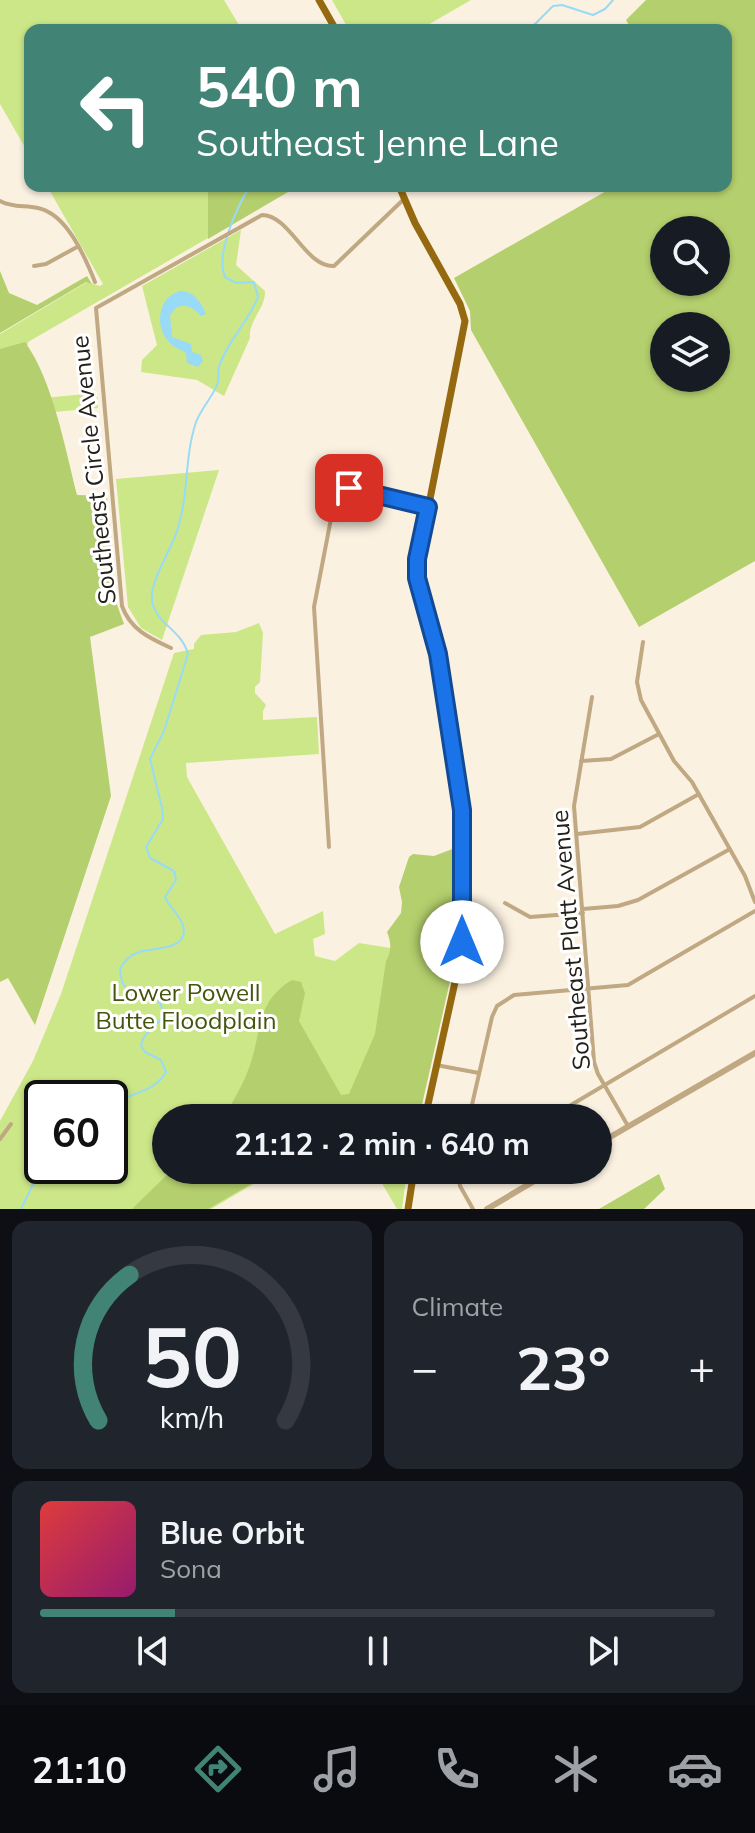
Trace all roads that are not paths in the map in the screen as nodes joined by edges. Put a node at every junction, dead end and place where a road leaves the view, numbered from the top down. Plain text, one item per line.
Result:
1 (319, 0) edge
2 (333, 24) edge
3 (401, 192) edge
4 (404, 199) junction
5 (0, 201) edge
6 (77, 247) junction
7 (34, 266) dead end
8 (95, 282) dead end
9 (428, 507) junction
10 (643, 642) dead end
11 (171, 648) dead end
12 (592, 697) dead end
13 (659, 734) junction
14 (581, 761) junction
15 (699, 794) junction
16 (577, 834) junction
17 (329, 847) dead end
18 (730, 849) junction
19 (755, 902) edge
20 (505, 903) dead end
21 (583, 911) junction
22 (755, 911) edge
23 (589, 990) junction
24 (755, 996) edge
25 (755, 1053) edge
26 (436, 1065) junction
27 (479, 1073) junction
28 (604, 1085) junction
29 (428, 1104) edge
30 (472, 1104) edge
31 (572, 1104) edge
32 (11, 1124) dead end
33 (628, 1126) junction
34 (612, 1136) edge
35 (0, 1139) edge
36 (412, 1184) edge
37 (460, 1184) edge
38 (529, 1184) edge
39 (408, 1209) edge
40 (473, 1209) edge
41 (487, 1209) edge

1 - 2 main road
3 - 4 main road
4 - 9 main road
4 - 11 street, Southeast Circle Avenue
5 - 6 street
6 - 7 street
6 - 8 street
9 - 17 street
9 - 26 main road
10 - 13 street
12 - 14 street, Southeast Platt Avenue
13 - 14 street
13 - 15 street
14 - 16 street, Southeast Platt Avenue
15 - 16 street
15 - 18 street
16 - 21 street, Southeast Platt Avenue
18 - 19 street
18 - 21 street
20 - 21 street
21 - 23 street, Southeast Platt Avenue
22 - 23 street
23 - 27 street
23 - 28 street, Southeast Platt Avenue
24 - 28 street
25 - 33 street
26 - 27 street
26 - 29 main road
27 - 30 street
28 - 31 street
28 - 33 street, Southeast Platt Avenue
32 - 35 street
33 - 34 street
36 - 39 main road
37 - 40 street
38 - 41 street

